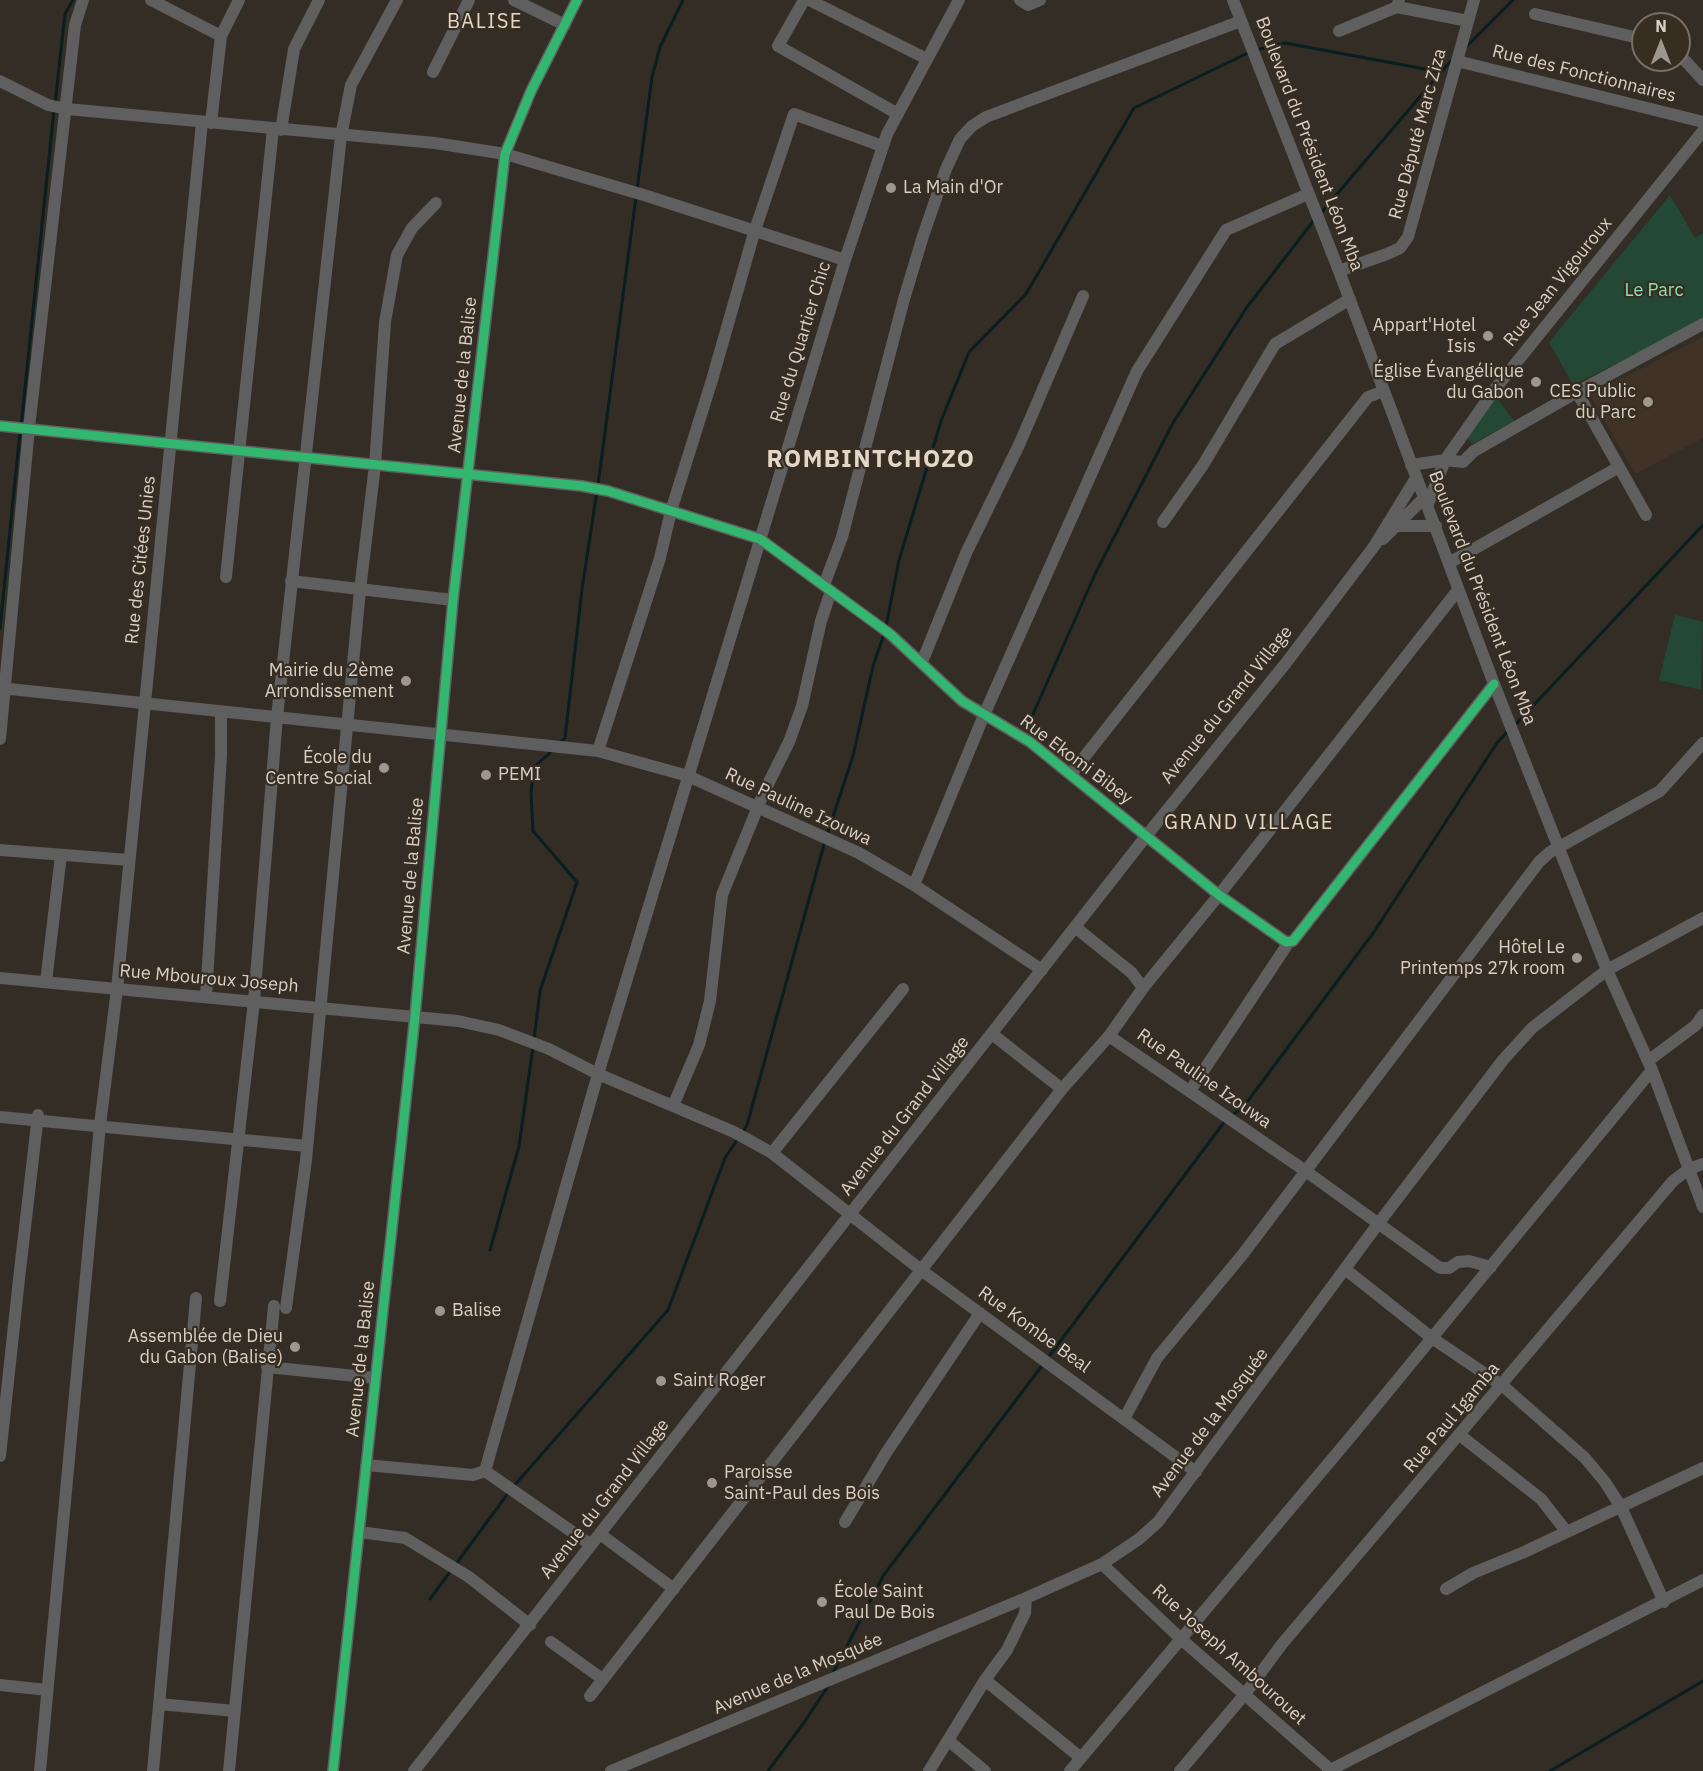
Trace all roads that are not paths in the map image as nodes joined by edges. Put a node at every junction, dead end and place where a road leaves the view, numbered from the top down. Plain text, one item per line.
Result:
1 (83, 0) edge
2 (239, 0) edge
3 (319, 0) edge
4 (397, 0) edge
5 (469, 0) edge
6 (514, 0) edge
7 (577, 0) edge
8 (804, 0) edge
9 (809, 0) edge
10 (1020, 0) edge
11 (1040, 0) edge
12 (1233, 0) edge
13 (1474, 0) edge
14 (158, 2) edge
15 (954, 2) edge
16 (1398, 4) edge
17 (1535, 14) dead end
18 (1241, 21) junction
19 (1468, 21) junction
20 (565, 25) junction
21 (1339, 31) dead end
22 (220, 36) junction
23 (1631, 36) edge
24 (927, 59) junction
25 (1457, 59) junction
26 (1691, 67) edge
27 (433, 72) dead end
28 (1703, 80) edge
29 (0, 81) edge
30 (57, 107) junction
31 (898, 114) junction
32 (207, 122) junction
33 (1703, 122) edge
34 (277, 129) junction
35 (1703, 131) edge
36 (341, 136) junction
37 (882, 146) junction
38 (505, 154) junction
39 (1308, 194) junction
40 (436, 203) dead end
41 (754, 233) junction
42 (845, 260) junction
43 (1339, 270) junction
44 (1083, 296) dead end
45 (1350, 299) junction
46 (1703, 324) edge
47 (1384, 391) junction
48 (1577, 392) junction
49 (0, 426) edge
50 (23, 428) junction
51 (172, 445) junction
52 (239, 452) junction
53 (304, 459) junction
54 (1445, 460) junction
55 (375, 465) junction
56 (1411, 465) junction
57 (1619, 466) junction
58 (469, 475) junction
59 (1416, 478) junction
60 (1426, 500) junction
61 (671, 511) junction
62 (1646, 515) dead end
63 (1163, 522) dead end
64 (1398, 526) junction
65 (1436, 526) junction
66 (760, 538) junction
67 (1375, 545) junction
68 (1449, 563) junction
69 (226, 577) dead end
70 (291, 581) junction
71 (827, 588) junction
72 (360, 590) junction
73 (1458, 590) junction
74 (453, 600) junction
75 (922, 663) junction
76 (1494, 684) junction
77 (2, 688) edge
78 (144, 705) junction
79 (221, 712) junction
80 (984, 715) junction
81 (277, 717) junction
82 (348, 724) junction
83 (441, 733) junction
84 (0, 739) edge
85 (1703, 743) edge
86 (598, 751) junction
87 (1071, 774) junction
88 (688, 776) junction
89 (758, 808) junction
90 (1147, 835) junction
91 (1561, 847) junction
92 (0, 850) edge
93 (61, 855) junction
94 (129, 860) junction
95 (914, 885) junction
96 (1220, 895) junction
97 (1703, 918) edge
98 (1075, 927) junction
99 (1290, 942) junction
100 (1042, 970) junction
101 (1607, 970) junction
102 (0, 978) edge
103 (46, 982) junction
104 (1143, 988) junction
105 (117, 989) junction
106 (903, 989) dead end
107 (206, 997) junction
108 (254, 1001) junction
109 (319, 1006) junction
110 (415, 1016) junction
111 (1703, 1016) edge
112 (992, 1034) junction
113 (1109, 1036) junction
114 (1650, 1066) junction
115 (598, 1074) junction
116 (1062, 1089) junction
117 (1190, 1091) junction
118 (673, 1106) junction
119 (0, 1117) edge
120 (37, 1117) junction
121 (100, 1125) junction
122 (240, 1138) junction
123 (307, 1146) junction
124 (772, 1153) junction
125 (1703, 1164) edge
126 (1689, 1169) junction
127 (1306, 1172) junction
128 (1703, 1207) edge
129 (852, 1215) junction
130 (1378, 1224) junction
131 (1491, 1267) junction
132 (1345, 1269) junction
133 (921, 1270) junction
134 (196, 1298) dead end
135 (220, 1301) dead end
136 (980, 1313) junction
137 (1432, 1338) junction
138 (267, 1367) junction
139 (375, 1378) junction
140 (1503, 1386) junction
141 (1124, 1419) junction
142 (1461, 1436) junction
143 (0, 1456) edge
144 (366, 1465) junction
145 (1703, 1468) edge
146 (485, 1471) junction
147 (1196, 1472) junction
148 (1621, 1507) junction
149 (845, 1522) dead end
150 (1566, 1531) junction
151 (359, 1532) junction
152 (600, 1533) junction
153 (591, 1545) junction
154 (1102, 1564) junction
155 (1703, 1580) edge
156 (674, 1589) junction
157 (1446, 1589) dead end
158 (1026, 1598) junction
159 (1664, 1602) junction
160 (530, 1625) junction
161 (1181, 1639) junction
162 (551, 1642) dead end
163 (601, 1678) junction
164 (985, 1680) junction
165 (0, 1685) edge
166 (47, 1690) junction
167 (1245, 1694) junction
168 (590, 1696) dead end
169 (159, 1704) junction
170 (235, 1711) junction
171 (949, 1741) junction
172 (1081, 1758) junction
173 (1330, 1770) edge
174 (40, 1771) edge
175 (153, 1771) edge
176 (229, 1771) edge
177 (333, 1771) edge
178 (414, 1771) edge
179 (611, 1771) edge
180 (929, 1771) edge
181 (985, 1771) edge
182 (1070, 1771) edge
183 (1180, 1771) edge

1 - 30 street
2 - 22 street, Rue des Citées Unies
3 - 34 street
4 - 36 street
5 - 27 street
6 - 20 street
7 - 20 street, Avenue de la Balise
8 - 31 street
9 - 24 street
10 - 11 street
12 - 18 street, Boulevard du Président Léon Mba
13 - 19 street, Rue Député Marc Ziza
14 - 22 street
15 - 24 street, Rue du Quartier Chic
16 - 19 street
16 - 21 street
17 - 23 street
18 - 39 street, Boulevard du Président Léon Mba
18 - 71 street
19 - 25 street, Rue Député Marc Ziza
20 - 38 street, Avenue de la Balise
22 - 32 street, Rue des Citées Unies
24 - 31 street, Rue du Quartier Chic
25 - 33 street, Rue des Fonctionnaires
25 - 43 street, Rue Député Marc Ziza
26 - 28 street
29 - 30 street
30 - 32 street
30 - 50 street
31 - 37 street, Rue du Quartier Chic
32 - 34 street
32 - 51 street, Rue des Citées Unies
34 - 36 street
34 - 52 street
35 - 54 street, Rue Jean Vigouroux
36 - 38 street
36 - 53 street
37 - 41 street
37 - 42 street, Rue du Quartier Chic
38 - 41 street
38 - 58 street, Avenue de la Balise
39 - 43 street, Boulevard du Président Léon Mba
39 - 80 street
40 - 55 street
41 - 42 street
41 - 61 street
42 - 66 street, Rue du Quartier Chic
43 - 45 street, Boulevard du Président Léon Mba
44 - 75 street
45 - 47 street, Boulevard du Président Léon Mba
45 - 63 street
46 - 48 street
47 - 56 street, Boulevard du Président Léon Mba
47 - 87 street
48 - 54 street
48 - 57 street
49 - 50 street, Rue Ekomi Bibey
50 - 51 street, Rue Ekomi Bibey
50 - 77 street
51 - 52 street, Rue Ekomi Bibey
51 - 78 street, Rue des Citées Unies
52 - 53 street, Rue Ekomi Bibey
52 - 69 street
53 - 55 street, Rue Ekomi Bibey
53 - 70 street
54 - 56 street
54 - 60 street, Rue Jean Vigouroux
55 - 58 street, Rue Ekomi Bibey
55 - 72 street
56 - 59 street, Boulevard du Président Léon Mba
57 - 62 street
57 - 68 street
58 - 61 street, Rue Ekomi Bibey
58 - 74 street, Avenue de la Balise
59 - 60 street, Boulevard du Président Léon Mba
59 - 67 street, Avenue du Grand Village
60 - 64 street
60 - 65 street, Boulevard du Président Léon Mba
61 - 66 street, Rue Ekomi Bibey
61 - 86 street
64 - 65 street
64 - 67 street
65 - 68 street, Boulevard du Président Léon Mba
66 - 71 street, Rue Ekomi Bibey
66 - 88 street, Rue du Quartier Chic
67 - 90 street, Avenue du Grand Village
68 - 73 street, Boulevard du Président Léon Mba
70 - 72 street
70 - 81 street
71 - 75 street, Rue Ekomi Bibey
71 - 89 street
72 - 74 street
72 - 82 street
73 - 76 street, Boulevard du Président Léon Mba
73 - 96 street
74 - 83 street, Avenue de la Balise
75 - 80 street, Rue Ekomi Bibey
76 - 91 street, Boulevard du Président Léon Mba
76 - 99 street
77 - 78 street
77 - 84 street
78 - 79 street
78 - 94 street, Rue des Citées Unies
79 - 81 street
79 - 107 street
80 - 87 street, Rue Ekomi Bibey
80 - 95 street
81 - 82 street
81 - 108 street
82 - 83 street
82 - 109 street
83 - 86 street, Rue Pauline Izouwa
83 - 110 street, Avenue de la Balise
85 - 91 street
86 - 88 street, Rue Pauline Izouwa
87 - 90 street, Rue Ekomi Bibey
88 - 89 street, Rue Pauline Izouwa
88 - 115 street, Rue du Quartier Chic
89 - 95 street, Rue Pauline Izouwa
89 - 118 street
90 - 96 street, Rue Ekomi Bibey
90 - 98 street, Avenue du Grand Village
91 - 101 street, Boulevard du Président Léon Mba
91 - 127 street
92 - 93 street
93 - 94 street
93 - 103 street
94 - 105 street, Rue des Citées Unies
95 - 100 street, Rue Pauline Izouwa
96 - 99 street, Rue Ekomi Bibey
96 - 104 street
97 - 101 street, Avenue de la Mosquée
98 - 100 street, Avenue du Grand Village
98 - 104 street
99 - 117 street
100 - 112 street, Avenue du Grand Village
101 - 114 street, Boulevard du Président Léon Mba
101 - 130 street, Avenue de la Mosquée
102 - 103 street, Rue Mbouroux Joseph
103 - 105 street, Rue Mbouroux Joseph
104 - 113 street
105 - 107 street, Rue Mbouroux Joseph
105 - 121 street, Rue des Citées Unies
106 - 124 street
107 - 108 street, Rue Mbouroux Joseph
108 - 109 street, Rue Mbouroux Joseph
108 - 122 street
109 - 110 street, Rue Mbouroux Joseph
109 - 123 street
110 - 115 street, Rue Mbouroux Joseph
110 - 139 street, Avenue de la Balise
111 - 114 street
112 - 116 street
112 - 129 street, Avenue du Grand Village
113 - 116 street, Rue Pauline Izouwa
113 - 117 street, Rue Pauline Izouwa
114 - 126 street, Boulevard du Président Léon Mba
114 - 131 street
115 - 118 street, Rue Mbouroux Joseph
115 - 146 street, Rue du Quartier Chic
116 - 133 street, Rue Pauline Izouwa
117 - 127 street, Rue Pauline Izouwa
118 - 124 street, Rue Kombe Beal
119 - 120 street
120 - 121 street
120 - 143 street
121 - 122 street
121 - 166 street, Rue des Citées Unies
122 - 123 street
122 - 135 street
123 - 138 street
124 - 129 street, Rue Kombe Beal
125 - 126 street
126 - 128 street, Boulevard du Président Léon Mba
126 - 140 street, Rue Paul Igamba
127 - 130 street, Rue Pauline Izouwa
127 - 141 street
129 - 133 street, Rue Kombe Beal
129 - 152 street, Avenue du Grand Village
130 - 131 street, Rue Pauline Izouwa
130 - 132 street, Avenue de la Mosquée
131 - 137 street
132 - 137 street
132 - 147 street, Avenue de la Mosquée
133 - 136 street, Rue Kombe Beal
133 - 156 street, Rue Pauline Izouwa
134 - 169 street
136 - 141 street, Rue Kombe Beal
136 - 149 street
137 - 140 street
137 - 161 street
138 - 139 street
138 - 170 street
139 - 144 street, Avenue de la Balise
140 - 142 street, Rue Paul Igamba
140 - 148 street
141 - 147 street, Rue Kombe Beal
142 - 150 street
142 - 167 street, Rue Paul Igamba
144 - 146 street
144 - 151 street, Avenue de la Balise
145 - 148 street
146 - 153 street
147 - 154 street, Avenue de la Mosquée
148 - 150 street
148 - 159 street
150 - 157 street
151 - 160 street
151 - 177 street, Avenue de la Balise
152 - 153 street, Avenue du Grand Village
152 - 156 street
153 - 160 street, Avenue du Grand Village
154 - 158 street, Avenue de la Mosquée
154 - 161 street, Rue Joseph Ambourouet
155 - 159 street
156 - 163 street, Rue Pauline Izouwa
158 - 164 street
158 - 179 street, Avenue de la Mosquée
159 - 173 street
160 - 178 street, Avenue du Grand Village
161 - 167 street, Rue Joseph Ambourouet
161 - 172 street
162 - 163 street
163 - 168 street, Rue Pauline Izouwa
164 - 171 street
164 - 172 street
165 - 166 street
166 - 174 street, Rue des Citées Unies
167 - 173 street, Rue Joseph Ambourouet
167 - 183 street, Rue Paul Igamba
169 - 170 street
169 - 175 street
170 - 176 street
171 - 180 street
171 - 181 street
172 - 182 street

